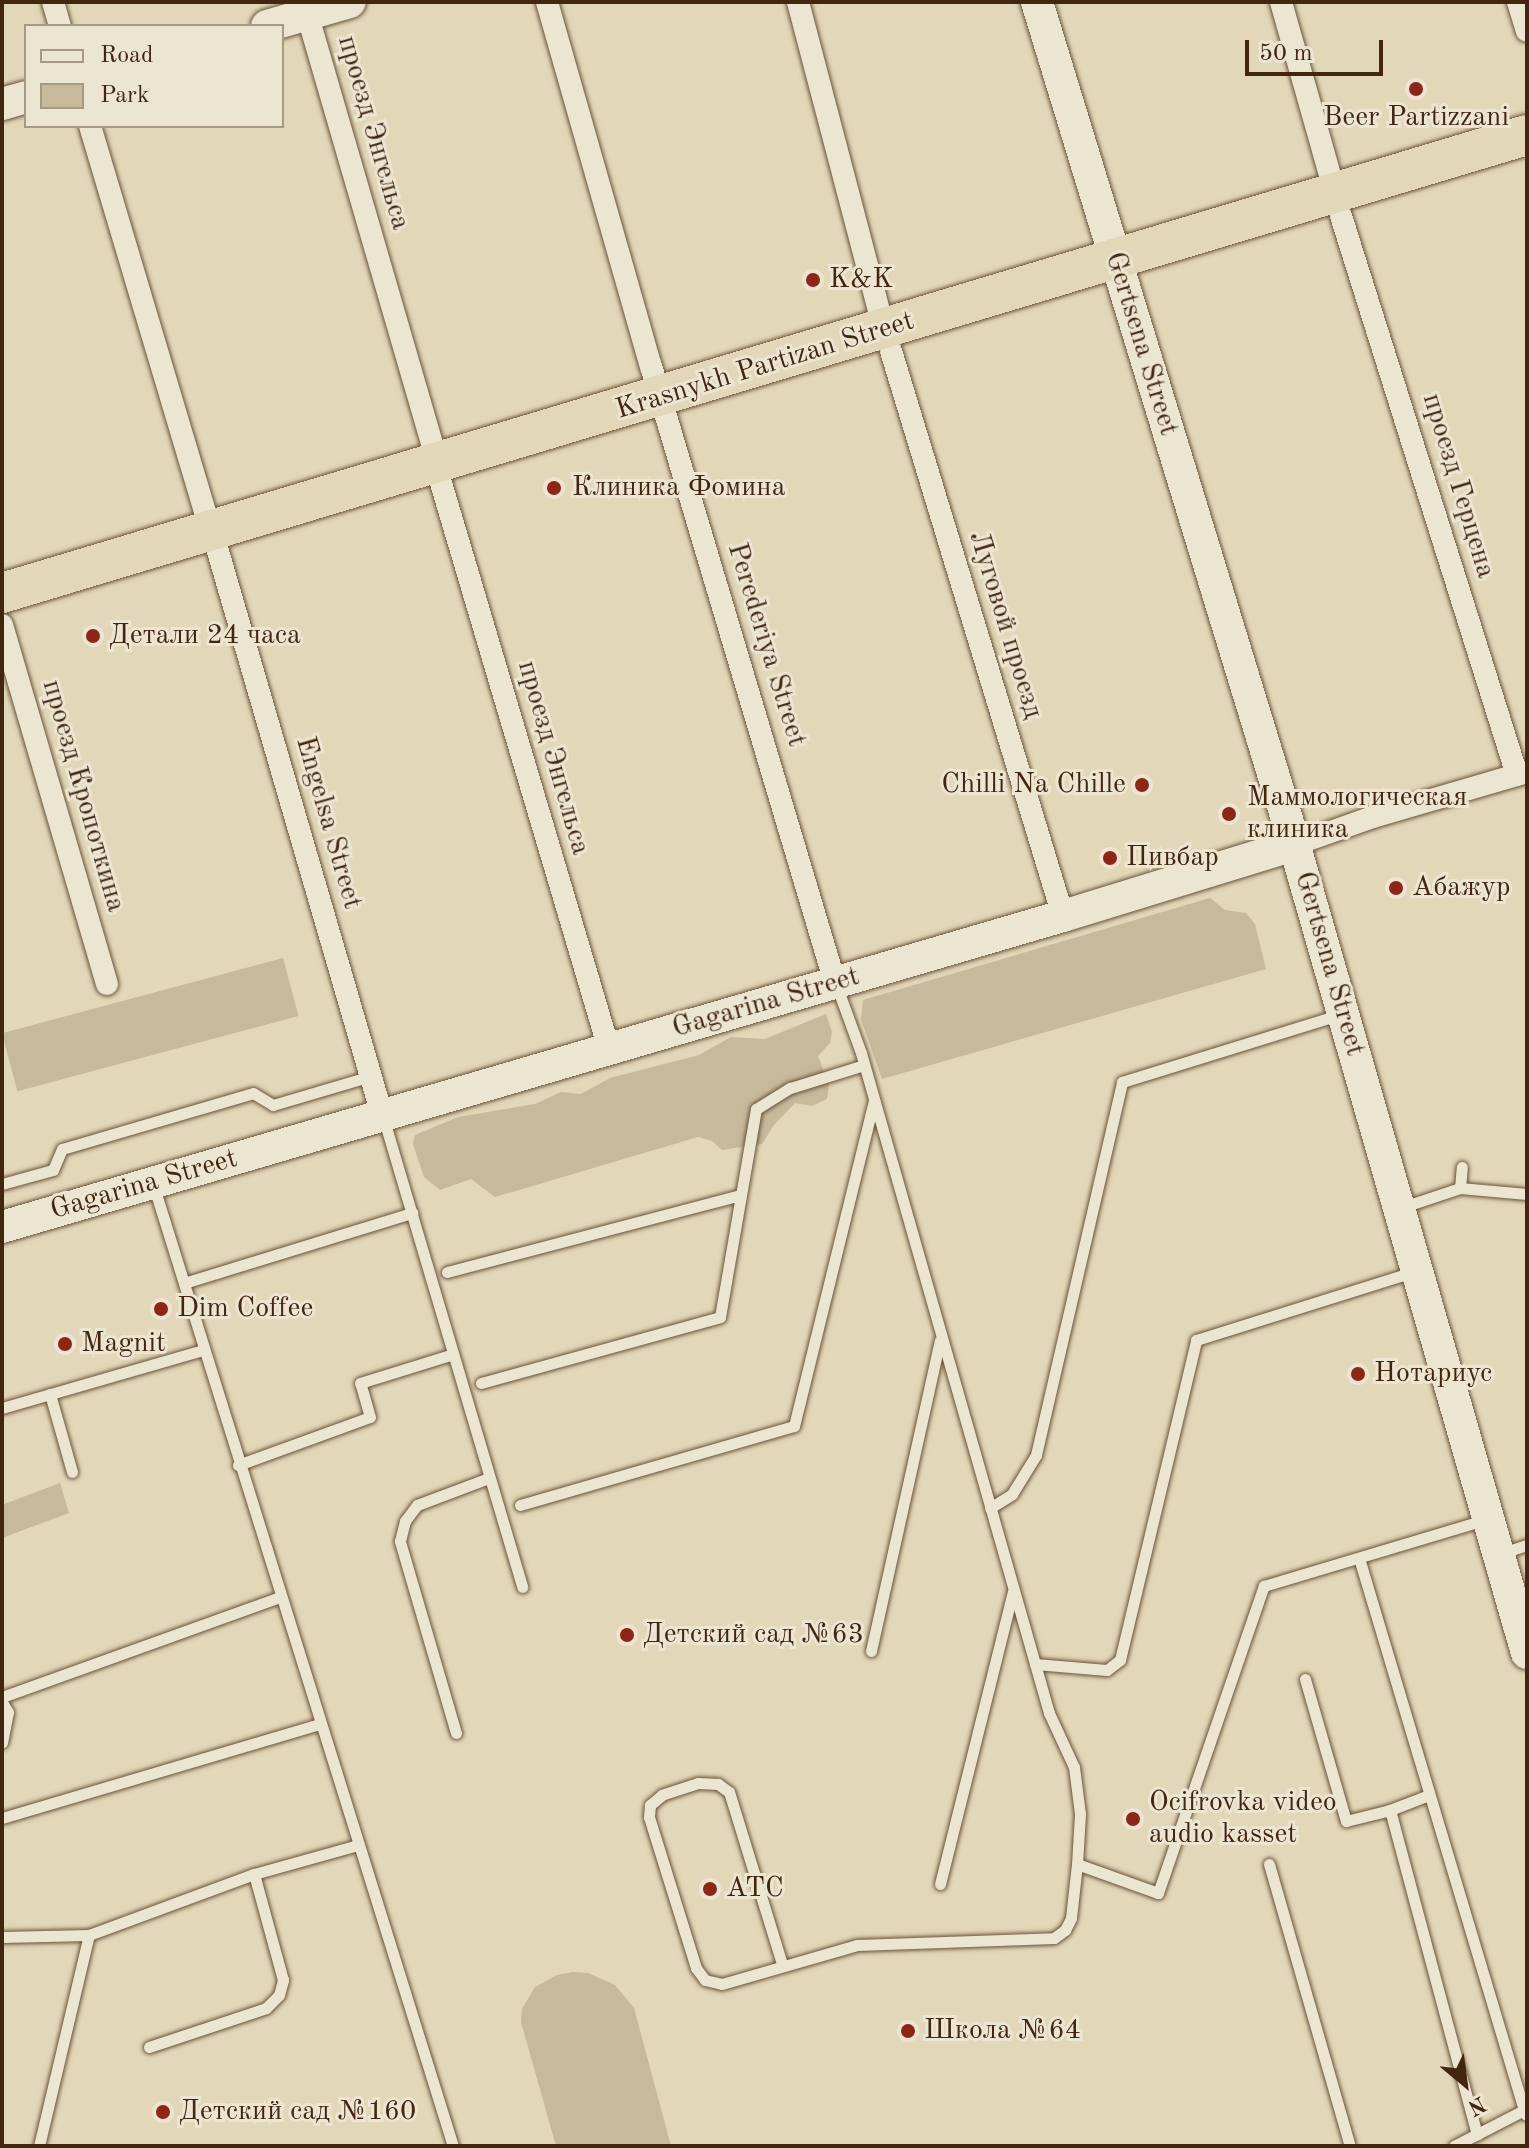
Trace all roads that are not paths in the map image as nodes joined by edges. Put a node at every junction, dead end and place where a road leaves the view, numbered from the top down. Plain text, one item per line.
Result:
1 (53, 2) edge
2 (350, 2) edge
3 (547, 2) edge
4 (798, 2) edge
5 (1037, 2) edge
6 (1281, 2) edge
7 (1518, 2) edge
8 (306, 8) edge
9 (59, 24) edge
10 (271, 24) edge
11 (1527, 31) edge
12 (24, 98) edge
13 (2, 104) edge
14 (91, 128) edge
15 (1527, 135) edge
16 (1527, 159) edge
17 (1338, 204) junction
18 (1118, 271) junction
19 (887, 340) junction
20 (664, 407) junction
21 (440, 473) junction
22 (214, 540) junction
23 (2, 593) edge
24 (2, 611) edge
25 (2, 625) edge
26 (1522, 774) edge
27 (1294, 845) junction
28 (1063, 916) junction
29 (835, 983) junction
30 (107, 984) dead end
31 (1344, 1014) junction
32 (609, 1049) junction
33 (864, 1065) junction
34 (371, 1076) junction
35 (874, 1100) junction
36 (382, 1115) junction
37 (1462, 1167) dead end
38 (153, 1183) junction
39 (2, 1184) edge
40 (1460, 1188) junction
41 (1527, 1194) edge
42 (740, 1195) junction
43 (1398, 1208) junction
44 (412, 1213) junction
45 (2, 1227) edge
46 (1416, 1271) junction
47 (447, 1272) dead end
48 (184, 1283) junction
49 (941, 1336) junction
50 (203, 1350) junction
51 (453, 1354) junction
52 (481, 1383) dead end
53 (50, 1394) junction
54 (2, 1408) edge
55 (238, 1465) junction
56 (72, 1472) dead end
57 (489, 1478) junction
58 (520, 1505) dead end
59 (990, 1508) junction
60 (1487, 1519) junction
61 (1512, 1550) edge
62 (1359, 1558) junction
63 (522, 1587) dead end
64 (1013, 1591) junction
65 (280, 1597) junction
66 (871, 1651) dead end
67 (1527, 1653) edge
68 (1035, 1664) junction
69 (1305, 1679) dead end
70 (2, 1700) edge
71 (320, 1724) junction
72 (456, 1733) dead end
73 (2, 1742) edge
74 (1429, 1795) junction
75 (1390, 1810) junction
76 (2, 1818) edge
77 (358, 1845) junction
78 (1077, 1864) junction
79 (1269, 1864) dead end
80 (254, 1874) junction
81 (940, 1884) dead end
82 (89, 1935) junction
83 (2, 1937) edge
84 (782, 1964) junction
85 (149, 2047) dead end
86 (1526, 2114) edge
87 (1477, 2135) junction
88 (39, 2146) edge
89 (453, 2146) edge
90 (1350, 2146) edge
91 (1454, 2146) edge

1 - 9 street
2 - 8 street
3 - 20 street, Perederiya Street
4 - 19 street, Луговой проезд
5 - 18 street, Gertsena Street
6 - 17 street, проезд Герцена
7 - 11 street
8 - 10 street
8 - 21 street, проезд Энгельса
12 - 13 street
14 - 22 street, Engelsa Street
15 - 17 highway, Krasnykh Partizan Street
16 - 17 highway, Krasnykh Partizan Street
17 - 18 highway, Krasnykh Partizan Street
17 - 26 street, проезд Герцена
18 - 19 highway, Krasnykh Partizan Street
18 - 27 street, Gertsena Street
19 - 20 highway, Krasnykh Partizan Street
19 - 28 street, Луговой проезд
20 - 21 highway, Krasnykh Partizan Street
20 - 29 street, Perederiya Street
21 - 22 highway, Krasnykh Partizan Street
21 - 32 street, проезд Энгельса
22 - 23 highway, Krasnykh Partizan Street
22 - 24 highway, Krasnykh Partizan Street
22 - 34 street, Engelsa Street
25 - 30 street, проезд Кропоткина
26 - 27 street, Gagarina Street
27 - 28 street, Gagarina Street
27 - 31 street, Gertsena Street
28 - 29 street, Gagarina Street
29 - 32 street, Gagarina Street
29 - 33 lane
31 - 43 street, Gertsena Street
31 - 59 lane
32 - 36 street, Gagarina Street
33 - 35 lane
33 - 42 lane
34 - 36 street, Engelsa Street
34 - 39 lane
35 - 49 lane
35 - 58 lane
36 - 38 street, Gagarina Street
36 - 44 lane
37 - 40 lane
38 - 45 street, Gagarina Street
38 - 48 lane
40 - 41 lane
40 - 43 lane
42 - 47 lane
42 - 52 lane
43 - 46 street, Gertsena Street
44 - 48 lane
44 - 51 lane
46 - 60 street, Gertsena Street
46 - 68 lane
48 - 50 lane
49 - 59 lane
49 - 66 lane
50 - 53 lane
50 - 55 lane
51 - 55 lane
51 - 57 lane
53 - 54 lane
53 - 56 lane
55 - 65 lane
57 - 63 lane
57 - 72 lane
59 - 64 lane
60 - 61 street, Gertsena Street
60 - 62 lane
61 - 67 street, Gertsena Street
62 - 74 lane
62 - 78 lane
64 - 68 lane
64 - 81 lane
65 - 70 lane
65 - 71 lane
68 - 78 lane
69 - 75 lane
70 - 73 lane
71 - 76 lane
71 - 77 lane
74 - 75 lane
74 - 86 lane
75 - 87 lane
77 - 80 lane
77 - 89 lane
78 - 84 lane
79 - 90 lane
80 - 82 lane
80 - 85 lane
82 - 83 lane
82 - 88 lane
84 - 84 lane
86 - 87 lane
87 - 91 lane

